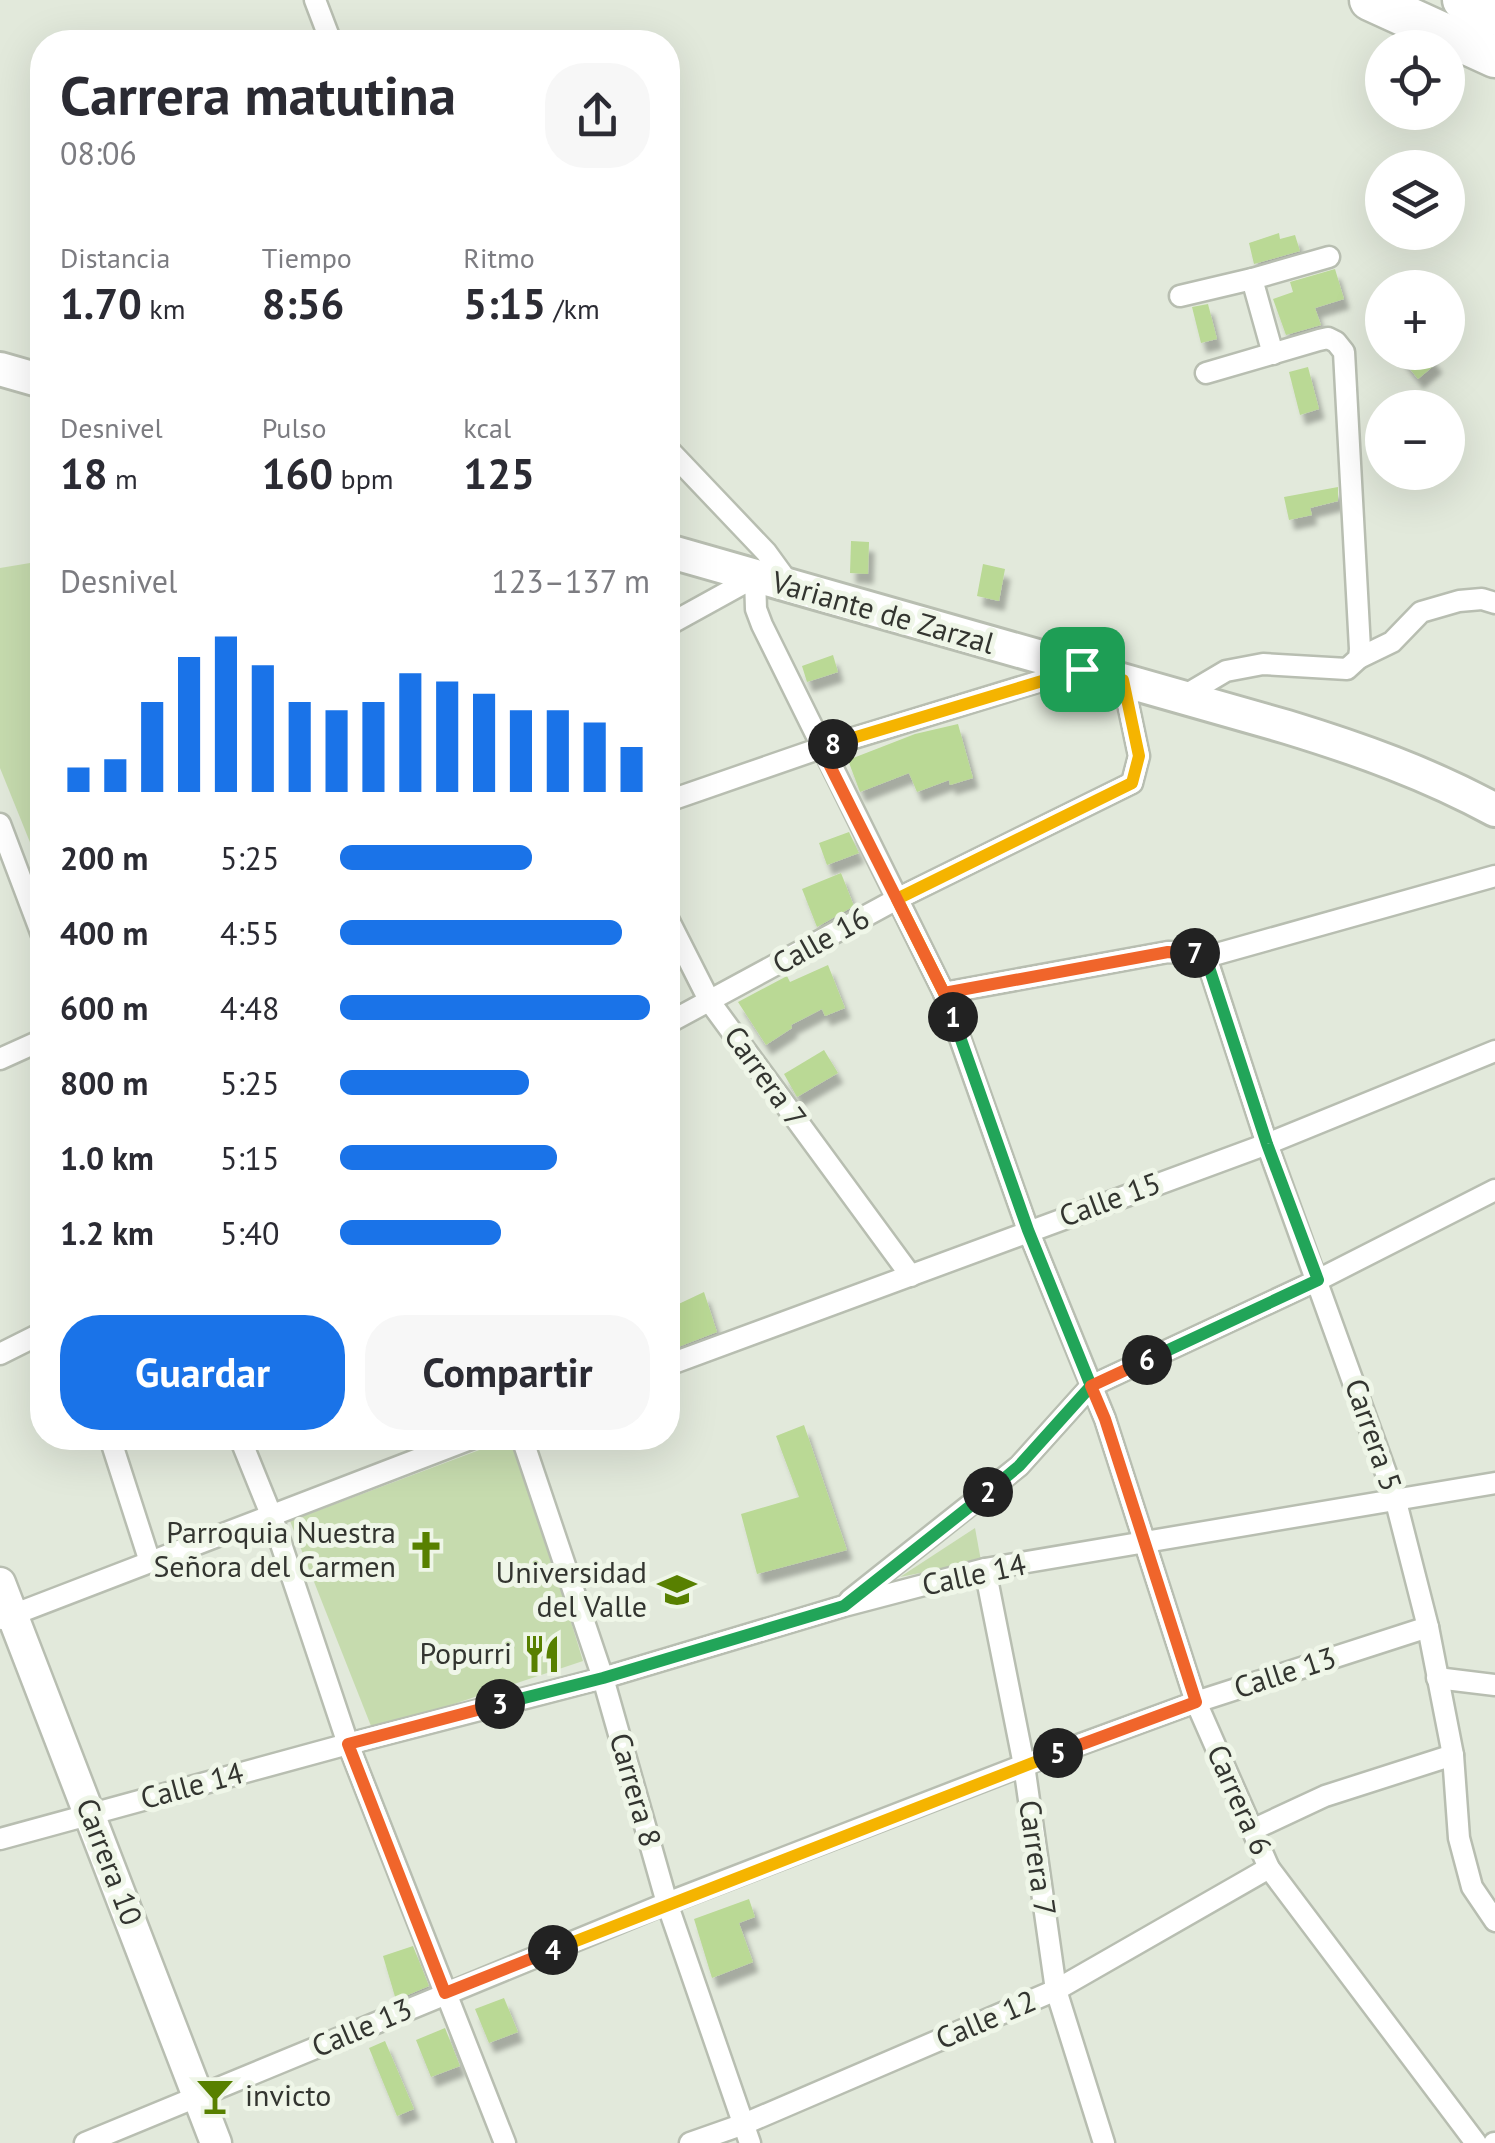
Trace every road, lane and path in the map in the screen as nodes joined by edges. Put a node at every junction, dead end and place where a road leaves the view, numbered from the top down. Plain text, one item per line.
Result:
1 (315, 0) edge
2 (1370, 0) edge
3 (1463, 0) edge
4 (1495, 15) edge
5 (326, 30) edge
6 (1495, 57) edge
7 (1329, 257) dead end
8 (1252, 279) junction
9 (1180, 296) dead end
10 (1274, 354) junction
11 (0, 369) edge
12 (1206, 373) dead end
13 (30, 378) edge
14 (680, 462) edge
15 (680, 555) edge
16 (756, 577) junction
17 (791, 587) junction
18 (1495, 603) edge
19 (680, 618) edge
20 (1359, 658) junction
21 (1082, 669) junction
22 (1123, 680) junction
23 (1182, 697) junction
24 (821, 748) junction
25 (680, 797) edge
26 (1495, 810) edge
27 (0, 824) edge
28 (1495, 876) edge
29 (30, 897) edge
30 (897, 899) junction
31 (680, 943) edge
32 (1206, 958) junction
33 (944, 993) junction
34 (710, 1002) junction
35 (680, 1017) edge
36 (30, 1045) edge
37 (1495, 1051) edge
38 (0, 1058) edge
39 (1267, 1144) junction
40 (1495, 1190) edge
41 (1028, 1230) junction
42 (911, 1276) junction
43 (1318, 1280) junction
44 (30, 1339) edge
45 (0, 1354) edge
46 (680, 1361) edge
47 (1091, 1386) junction
48 (114, 1450) edge
49 (245, 1450) edge
50 (442, 1450) edge
51 (526, 1450) edge
52 (1495, 1482) edge
53 (1396, 1498) junction
54 (272, 1517) junction
55 (1144, 1542) junction
56 (150, 1562) junction
57 (985, 1569) junction
58 (0, 1583) edge
59 (844, 1606) junction
60 (7, 1617) edge
61 (1428, 1626) junction
62 (603, 1678) junction
63 (1437, 1678) junction
64 (1495, 1685) edge
65 (1196, 1702) junction
66 (348, 1744) junction
67 (1453, 1754) junction
68 (1024, 1765) junction
69 (91, 1814) junction
70 (1252, 1830) junction
71 (0, 1839) edge
72 (1268, 1868) junction
73 (667, 1904) junction
74 (1495, 1921) edge
75 (1056, 1990) junction
76 (445, 1993) junction
77 (198, 2096) junction
78 (747, 2133) edge
79 (84, 2143) edge
80 (216, 2143) edge
81 (505, 2143) edge
82 (690, 2143) edge
83 (1104, 2143) edge
84 (1476, 2143) edge

1 - 5 street
2 - 6 highway
3 - 4 highway
7 - 8 street
8 - 9 street
8 - 10 street
10 - 12 street
10 - 20 street
11 - 13 main road
14 - 17 street
15 - 16 main road, Variante de Zarzal
16 - 17 main road, Variante de Zarzal
16 - 19 street
16 - 24 street, Carrera 6
17 - 21 main road, Variante de Zarzal
18 - 20 street
20 - 23 street
21 - 22 main road, Variante de Zarzal
21 - 24 street
22 - 23 main road, Variante de Zarzal
22 - 30 street, Calle 16
23 - 26 main road, Variante de Zarzal
24 - 25 street
24 - 30 street, Carrera 6
27 - 29 street
28 - 32 street
30 - 33 street, Carrera 6
30 - 34 street, Calle 16
31 - 34 street, Carrera 7
32 - 33 street
32 - 39 street, Carrera 5
33 - 41 street, Carrera 6
34 - 35 street, Calle 16
34 - 42 street, Carrera 7
36 - 38 street
37 - 39 street, Calle 15
39 - 41 street, Calle 15
39 - 43 street, Carrera 5
40 - 43 street
41 - 42 street, Calle 15
41 - 47 street, Carrera 6
42 - 46 street, Calle 15
43 - 47 street
43 - 53 street, Carrera 5
44 - 45 street
47 - 55 street, Carrera 6
47 - 59 street
48 - 56 street
49 - 54 street
50 - 54 street
51 - 62 street, Carrera 8
52 - 53 street, Calle 14
53 - 55 street, Calle 14
53 - 61 street, Carrera 5
54 - 56 street
54 - 66 street
55 - 57 street, Calle 14
55 - 65 street, Carrera 6
56 - 60 street
57 - 59 street, Calle 14
57 - 68 street, Carrera 7
58 - 60 street, Carrera 10
59 - 62 street, Calle 14
60 - 69 street, Carrera 10
61 - 63 street, Carrera 5
61 - 65 street, Calle 13
62 - 66 street, Calle 14
62 - 73 street, Carrera 8
63 - 64 street
63 - 67 street, Carrera 5
65 - 68 street, Calle 13
65 - 70 street, Carrera 6
66 - 69 street, Calle 14
66 - 76 street
67 - 70 street
67 - 74 street, Carrera 5
68 - 73 street, Calle 13
68 - 75 street, Carrera 7
69 - 71 street, Calle 14
69 - 77 street, Carrera 10
70 - 72 street, Carrera 6
72 - 75 street, Calle 12
72 - 84 street, Carrera 6
73 - 76 street, Calle 13
73 - 78 street, Carrera 8
75 - 78 street, Calle 12
75 - 83 street, Carrera 7
76 - 77 street, Calle 13
76 - 81 street
77 - 79 street, Calle 13
77 - 80 street, Carrera 10
78 - 82 street, Calle 12

